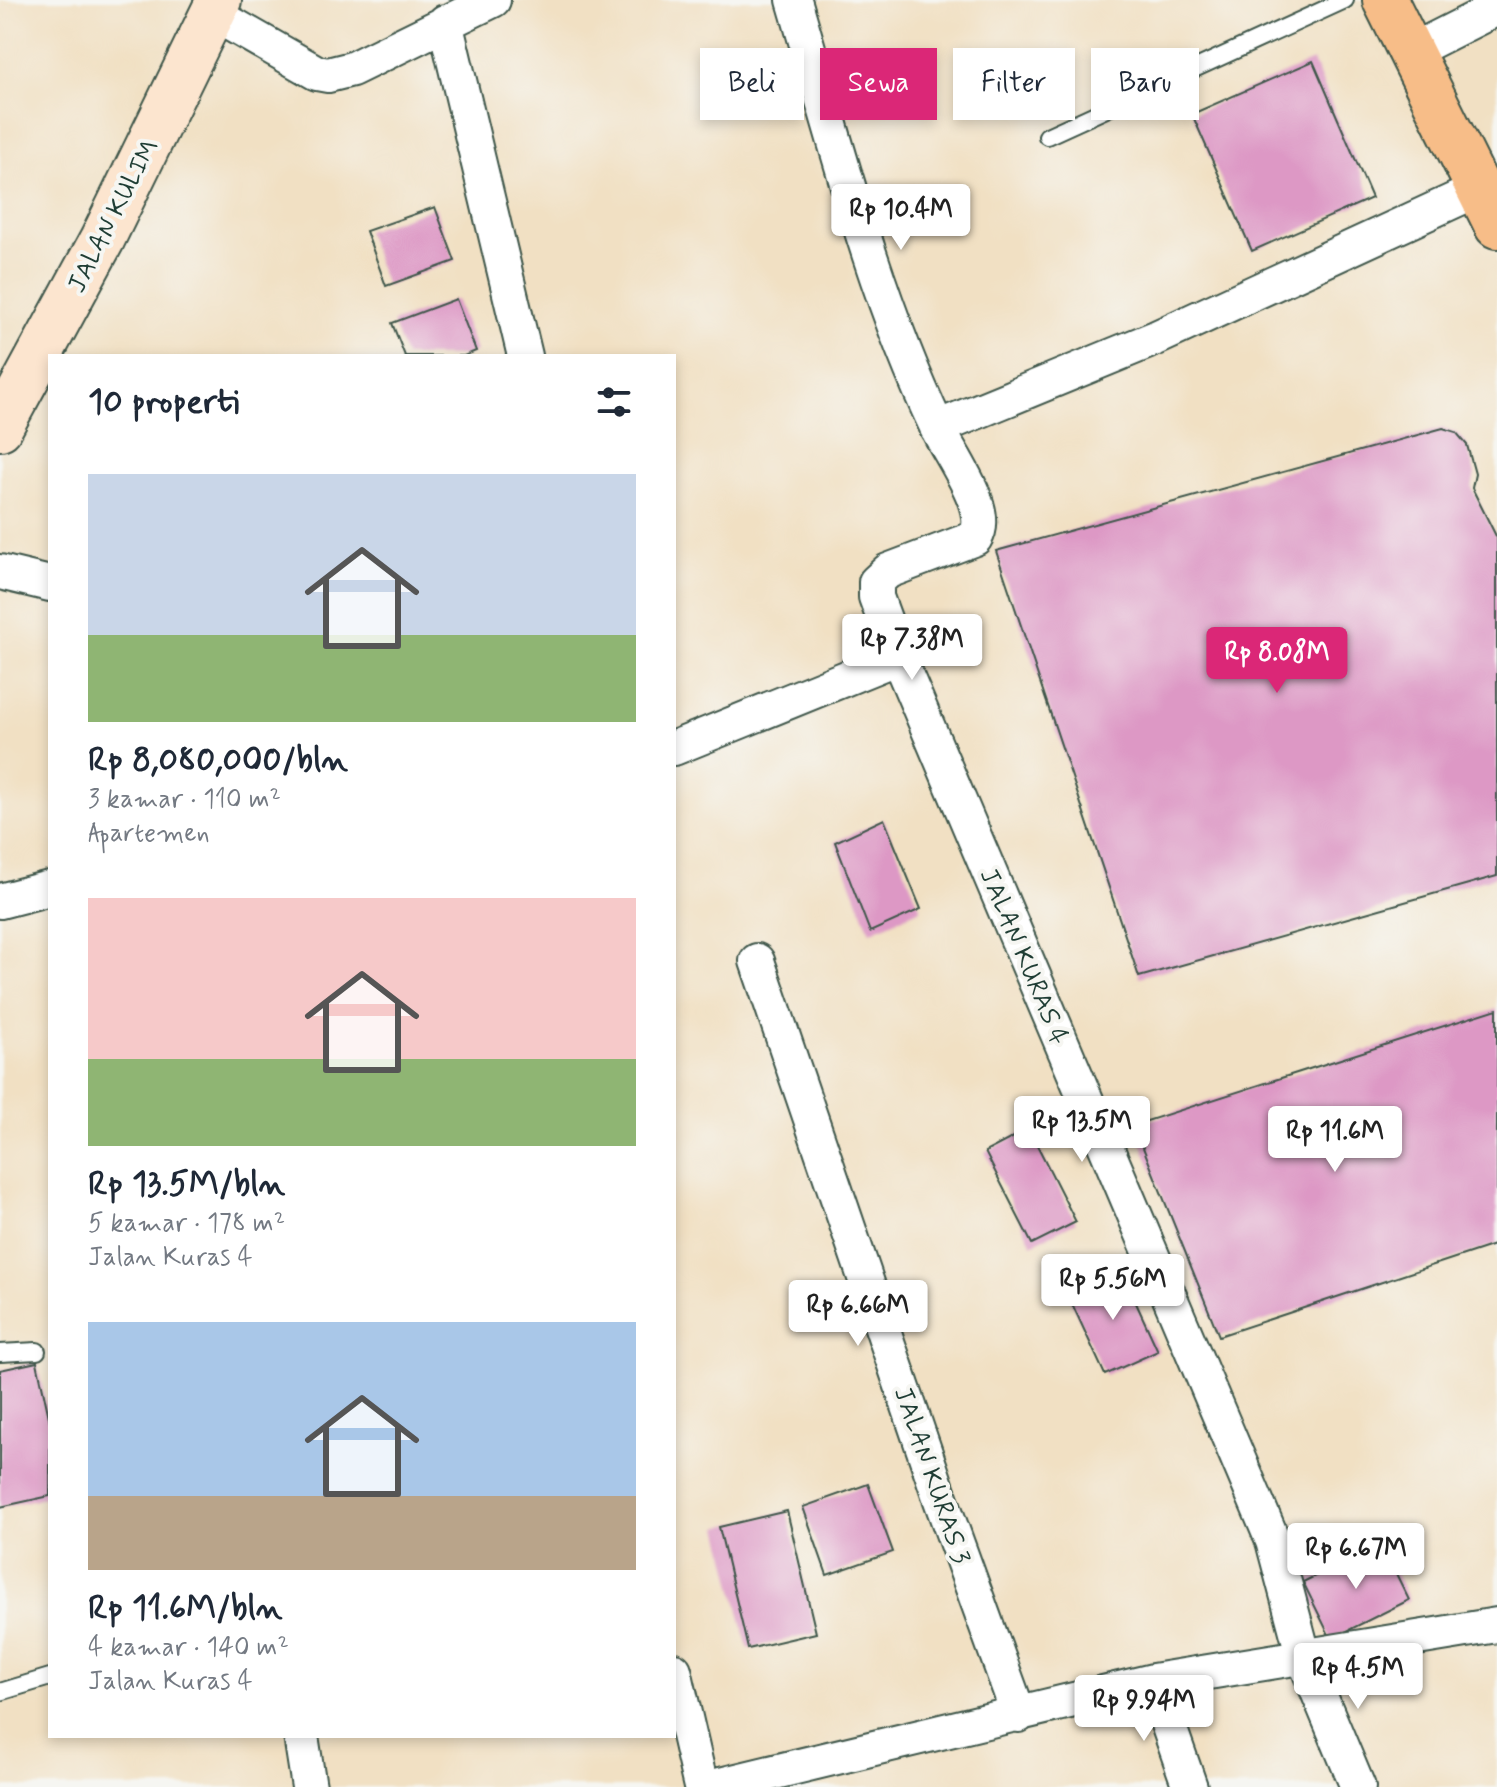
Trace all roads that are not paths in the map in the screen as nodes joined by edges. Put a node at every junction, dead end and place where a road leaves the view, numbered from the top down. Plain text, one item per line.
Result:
1 (493, 0) edge
2 (794, 0) edge
3 (1345, 0) edge
4 (1385, 0) edge
5 (216, 6) edge
6 (1497, 8) edge
7 (445, 22) junction
8 (1410, 52) junction
9 (1047, 136) dead end
10 (1488, 207) edge
11 (525, 354) edge
12 (0, 428) edge
13 (937, 428) junction
14 (0, 572) edge
15 (48, 584) edge
16 (898, 657) junction
17 (676, 747) edge
18 (48, 889) edge
19 (0, 901) edge
20 (757, 961) dead end
21 (37, 1351) dead end
22 (0, 1353) edge
23 (1497, 1625) edge
24 (1304, 1658) junction
25 (48, 1678) edge
26 (676, 1679) edge
27 (1153, 1681) junction
28 (0, 1692) edge
29 (1019, 1715) junction
30 (301, 1738) edge
31 (309, 1787) edge
32 (701, 1787) edge
33 (712, 1787) edge
34 (1190, 1787) edge
35 (1358, 1787) edge

1 - 7 street
2 - 13 street
3 - 9 lane
4 - 8 main road
5 - 7 street
5 - 12 street, JALAN KULIM
6 - 8 street
7 - 11 street
8 - 10 main road
10 - 13 street
13 - 16 street, JALAN KURAS 4
14 - 15 street
16 - 17 street
16 - 24 street, JALAN KURAS 4
18 - 19 street
20 - 29 street, JALAN KURAS 3
21 - 22 lane
23 - 24 street
24 - 27 street
24 - 35 street, JALAN KURAS 4
25 - 28 lane
26 - 32 street
27 - 29 street
27 - 34 street
29 - 33 street
30 - 31 street

